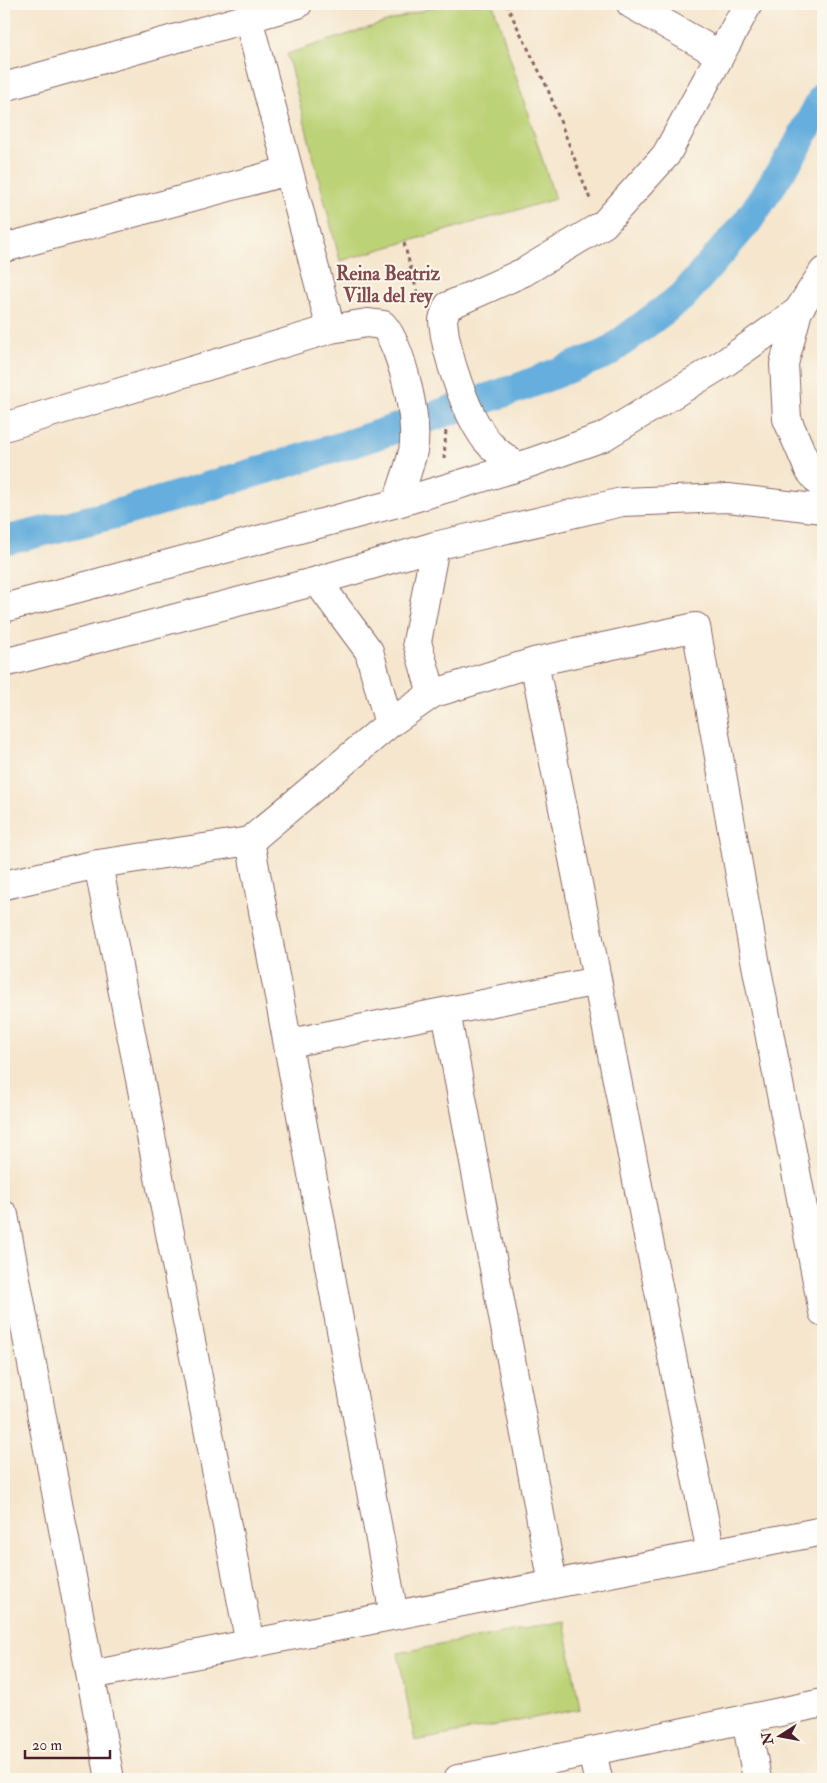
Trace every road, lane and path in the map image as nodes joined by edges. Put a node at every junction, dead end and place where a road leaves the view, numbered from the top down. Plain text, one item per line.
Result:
1 (298, 4) edge
2 (506, 4) edge
3 (631, 4) edge
4 (748, 4) edge
5 (248, 18) junction
6 (720, 55) junction
7 (4, 87) edge
8 (288, 171) junction
9 (593, 208) dead end
10 (4, 248) edge
11 (823, 272) edge
12 (798, 311) junction
13 (331, 329) junction
14 (446, 422) dead end
15 (4, 427) edge
16 (518, 467) junction
17 (823, 487) edge
18 (443, 489) junction
19 (397, 503) junction
20 (823, 509) edge
21 (435, 546) junction
22 (317, 580) junction
23 (4, 608) edge
24 (534, 662) junction
25 (4, 664) edge
26 (432, 694) junction
27 (389, 724) junction
28 (250, 841) junction
29 (98, 864) junction
30 (4, 885) edge
31 (597, 981) junction
32 (446, 1012) junction
33 (290, 1043) junction
34 (4, 1215) edge
35 (823, 1312) edge
36 (823, 1531) edge
37 (711, 1553) junction
38 (553, 1584) junction
39 (394, 1615) junction
40 (250, 1644) junction
41 (91, 1675) junction
42 (823, 1703) edge
43 (746, 1719) junction
44 (592, 1751) junction
45 (110, 1779) edge
46 (458, 1779) edge
47 (598, 1779) edge
48 (757, 1779) edge

1 - 5 street
2 - 9 path
3 - 6 street
4 - 6 street
5 - 7 street
5 - 8 street
6 - 16 street
8 - 10 street
8 - 13 street
11 - 12 street
12 - 16 street
12 - 17 street
13 - 15 street
13 - 19 street
14 - 18 path
16 - 18 street
18 - 19 street
19 - 23 street
20 - 21 street
21 - 22 street
21 - 26 street
22 - 25 street
22 - 27 street
24 - 26 street
24 - 31 street
24 - 35 street
26 - 27 street
27 - 28 street
28 - 29 street
28 - 33 street
29 - 30 street
29 - 40 street
31 - 32 street
31 - 37 street
32 - 33 street
32 - 38 street
33 - 39 street
34 - 41 street
36 - 37 street
37 - 38 street
38 - 39 street
39 - 40 street
40 - 41 street
41 - 45 street
42 - 43 street
43 - 44 street
43 - 48 street
44 - 46 street
44 - 47 street

